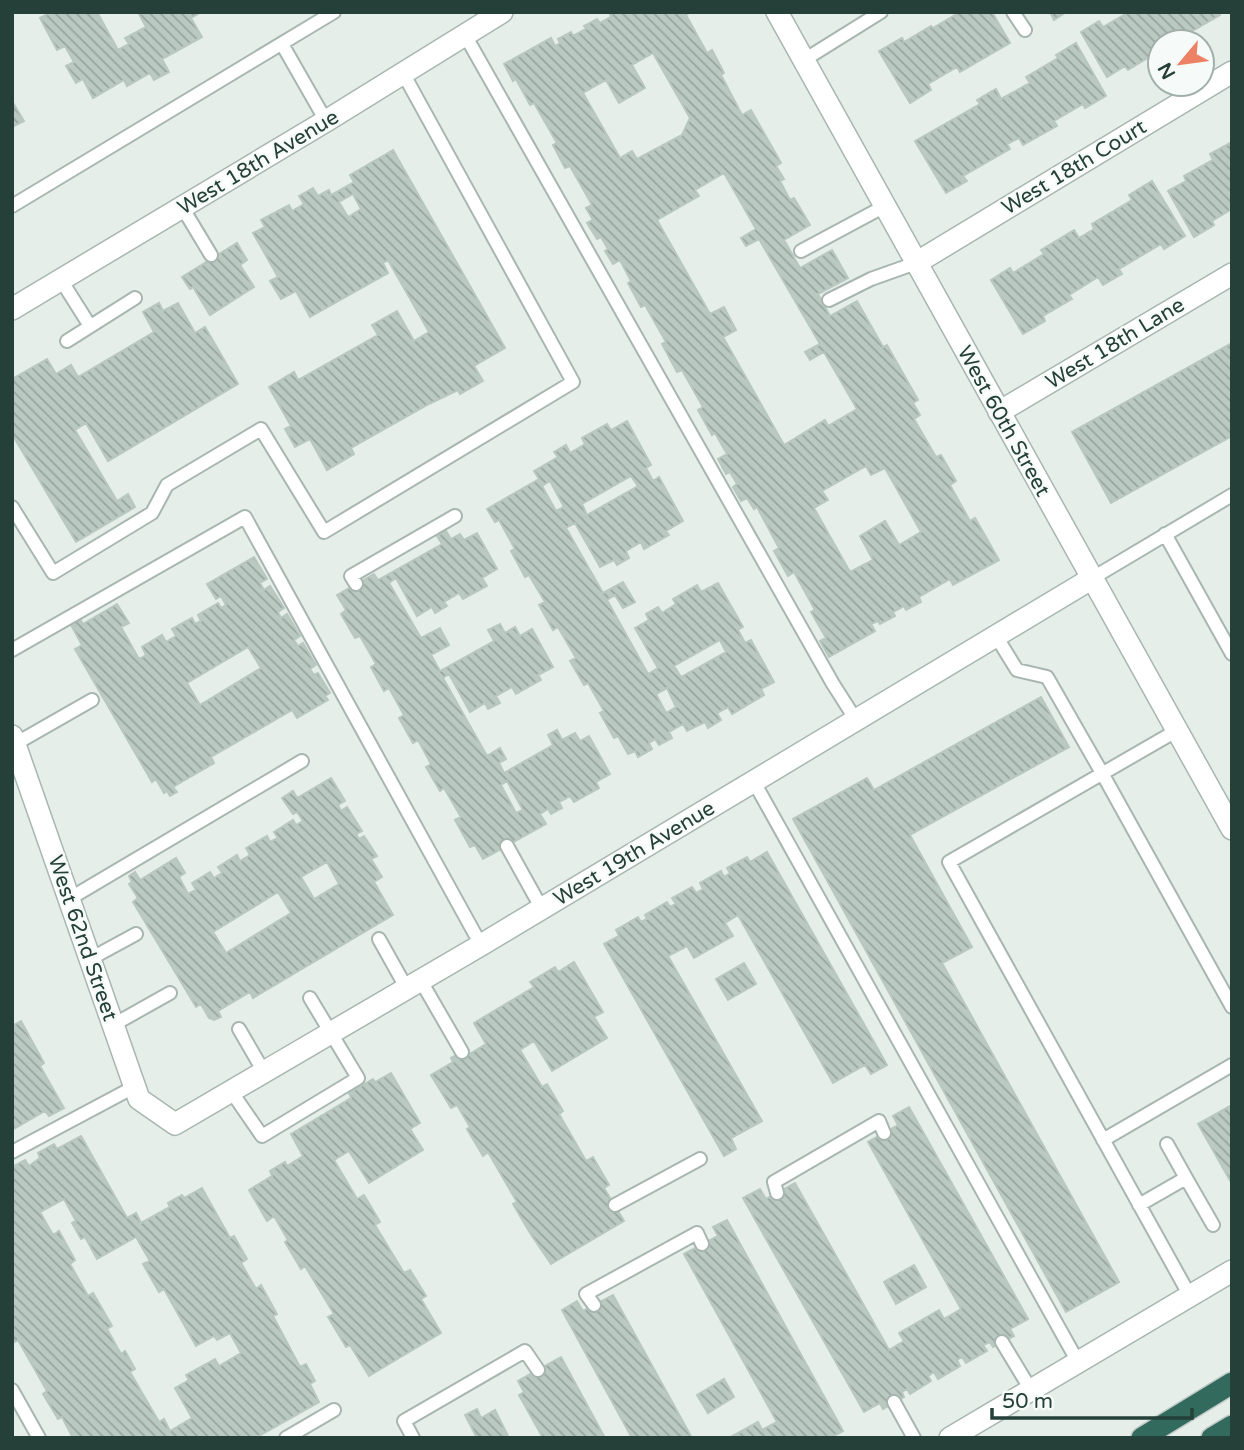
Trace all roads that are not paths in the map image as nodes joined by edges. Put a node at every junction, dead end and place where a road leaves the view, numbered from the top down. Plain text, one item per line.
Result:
1 (334, 12) edge
2 (502, 12) edge
3 (777, 12) edge
4 (881, 12) edge
5 (1013, 12) edge
6 (313, 18) edge
7 (1025, 30) dead end
8 (465, 35) junction
9 (282, 44) junction
10 (804, 60) junction
11 (1232, 72) edge
12 (403, 73) junction
13 (326, 121) junction
14 (12, 206) edge
15 (885, 206) junction
16 (182, 207) junction
17 (801, 251) dead end
18 (211, 255) dead end
19 (916, 263) junction
20 (1232, 274) edge
21 (61, 280) junction
22 (135, 298) dead end
23 (829, 300) dead end
24 (12, 309) edge
25 (90, 326) junction
26 (67, 341) dead end
27 (999, 412) junction
28 (1232, 495) edge
29 (12, 506) edge
30 (455, 516) dead end
31 (1165, 534) junction
32 (1091, 579) junction
33 (356, 584) dead end
34 (996, 636) junction
35 (12, 650) edge
36 (1232, 654) edge
37 (92, 700) dead end
38 (856, 720) junction
39 (1176, 731) junction
40 (14, 740) edge
41 (302, 761) dead end
42 (1102, 773) junction
43 (754, 782) junction
44 (1232, 829) edge
45 (507, 846) dead end
46 (69, 899) junction
47 (542, 909) junction
48 (135, 934) dead end
49 (379, 939) dead end
50 (481, 945) junction
51 (90, 959) junction
52 (414, 985) junction
53 (170, 993) dead end
54 (310, 998) dead end
55 (1232, 1007) edge
56 (113, 1025) junction
57 (239, 1029) dead end
58 (330, 1034) junction
59 (462, 1052) dead end
60 (1232, 1065) edge
61 (264, 1073) junction
62 (134, 1087) junction
63 (231, 1091) junction
64 (175, 1124) joint
65 (884, 1133) dead end
66 (1103, 1140) junction
67 (1167, 1144) dead end
68 (12, 1152) edge
69 (700, 1159) dead end
70 (1186, 1178) junction
71 (777, 1193) dead end
72 (615, 1205) dead end
73 (1139, 1205) junction
74 (1213, 1225) dead end
75 (702, 1244) dead end
76 (1232, 1271) edge
77 (1190, 1296) junction
78 (594, 1305) dead end
79 (1002, 1342) dead end
80 (1078, 1362) junction
81 (538, 1370) dead end
82 (1232, 1383) edge
83 (12, 1390) edge
84 (1031, 1390) junction
85 (894, 1402) dead end
86 (334, 1410) dead end
87 (1232, 1426) edge
88 (39, 1438) edge
89 (286, 1438) edge
90 (413, 1438) edge
91 (914, 1438) edge
92 (950, 1438) edge
93 (1142, 1438) edge
94 (1212, 1438) edge

1 - 6 lane
2 - 8 street, West 18th Avenue
3 - 10 street, West 60th Street
4 - 10 lane
5 - 7 lane
6 - 9 lane
8 - 12 street, West 18th Avenue
8 - 38 lane
9 - 13 lane
9 - 14 lane
10 - 15 street, West 60th Street
11 - 19 street, West 18th Court
12 - 13 street, West 18th Avenue
12 - 29 lane
13 - 16 street, West 18th Avenue
15 - 17 lane
15 - 19 street, West 60th Street
16 - 18 lane
16 - 21 street, West 18th Avenue
19 - 23 lane
19 - 27 street, West 60th Street
20 - 27 street, West 18th Lane
21 - 24 street, West 18th Avenue
21 - 25 lane
22 - 25 lane
25 - 26 lane
27 - 32 street, West 60th Street
28 - 31 lane
30 - 33 lane
31 - 32 lane
31 - 36 lane
32 - 34 street, West 19th Avenue
32 - 39 street, West 60th Street
34 - 38 street, West 19th Avenue
34 - 42 lane
35 - 50 lane
37 - 40 lane
38 - 43 street, West 19th Avenue
39 - 42 lane
39 - 44 street, West 60th Street
40 - 46 street, West 62nd Street
41 - 46 lane
42 - 55 lane
42 - 66 lane
43 - 47 street, West 19th Avenue
43 - 80 lane
45 - 47 lane
46 - 51 street, West 62nd Street
47 - 50 street, West 19th Avenue
48 - 51 lane
49 - 52 lane
50 - 52 street, West 19th Avenue
51 - 56 street, West 62nd Street
52 - 58 street, West 19th Avenue
52 - 59 lane
53 - 56 lane
54 - 58 lane
56 - 62 street, West 62nd Street
57 - 61 lane
58 - 61 street, West 19th Avenue
58 - 63 lane
60 - 66 lane
61 - 63 street, West 19th Avenue
62 - 64 street, West 62nd Street
62 - 68 lane
63 - 64 street, West 19th Avenue
65 - 71 lane
66 - 73 lane
67 - 70 lane
69 - 72 lane
70 - 73 lane
70 - 74 lane
73 - 77 lane
75 - 78 lane
76 - 77 street
77 - 80 street
79 - 84 lane
80 - 84 street
81 - 90 lane
82 - 93 highway
83 - 88 lane
84 - 92 street
85 - 91 lane
86 - 89 lane
87 - 94 highway

